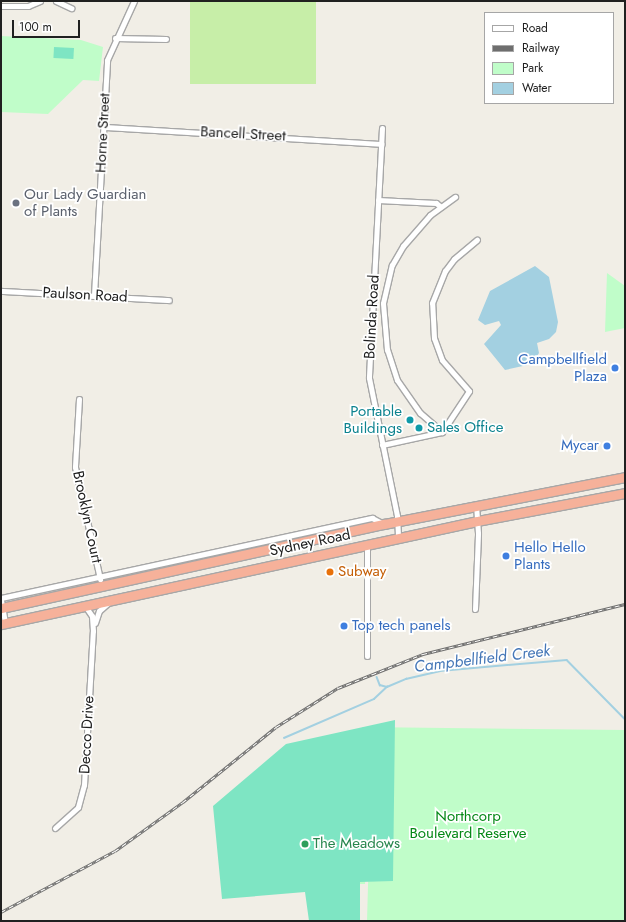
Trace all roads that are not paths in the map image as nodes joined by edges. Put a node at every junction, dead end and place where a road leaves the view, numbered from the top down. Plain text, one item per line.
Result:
1 (40, 1) edge
2 (56, 1) edge
3 (134, 1) edge
4 (1, 6) edge
5 (71, 8) dead end
6 (115, 38) junction
7 (166, 39) dead end
8 (104, 127) junction
9 (382, 128) dead end
10 (381, 144) junction
11 (455, 197) dead end
12 (378, 200) junction
13 (441, 207) junction
14 (477, 240) dead end
15 (1, 291) edge
16 (94, 295) junction
17 (169, 300) dead end
18 (79, 399) dead end
19 (442, 432) junction
20 (382, 445) junction
21 (625, 477) edge
22 (625, 493) edge
23 (476, 506) junction
24 (477, 521) junction
25 (392, 523) junction
26 (398, 538) junction
27 (367, 545) junction
28 (101, 582) junction
29 (25, 594) junction
30 (111, 600) junction
31 (1, 604) edge
32 (14, 605) junction
33 (85, 606) junction
34 (475, 610) dead end
35 (3, 624) edge
36 (93, 632) junction
37 (367, 656) dead end
38 (55, 828) dead end

1 - 4 street
2 - 5 street
3 - 6 street, Horne Street
6 - 7 street
6 - 8 street, Horne Street
8 - 10 street, Bancell Street
8 - 16 street, Horne Street
9 - 10 street, Bolinda Road
10 - 12 street, Bolinda Road
11 - 13 street
12 - 13 street
12 - 20 street, Bolinda Road
13 - 19 street
14 - 19 street
15 - 16 street, Paulson Road
16 - 17 street, Paulson Road
18 - 28 street, Brooklyn Court
19 - 20 street
20 - 25 street, Bolinda Road
21 - 23 highway, Sydney Road
22 - 24 highway, Sydney Road
23 - 24 street
23 - 25 highway, Sydney Road
24 - 26 highway, Sydney Road
24 - 34 street
25 - 26 street, Bolinda Road
25 - 28 highway, Sydney Road
26 - 27 highway, Sydney Road
27 - 30 highway, Sydney Road
27 - 37 street
28 - 29 street, Sydney Road
28 - 32 highway, Sydney Road
29 - 31 street, Sydney Road
29 - 32 street, Sydney Road
30 - 33 highway, Sydney Road
30 - 36 street, Decco Drive
31 - 32 highway, Sydney Road
31 - 35 street
33 - 35 highway, Sydney Road
33 - 36 street, Decco Drive
36 - 38 street, Decco Drive

